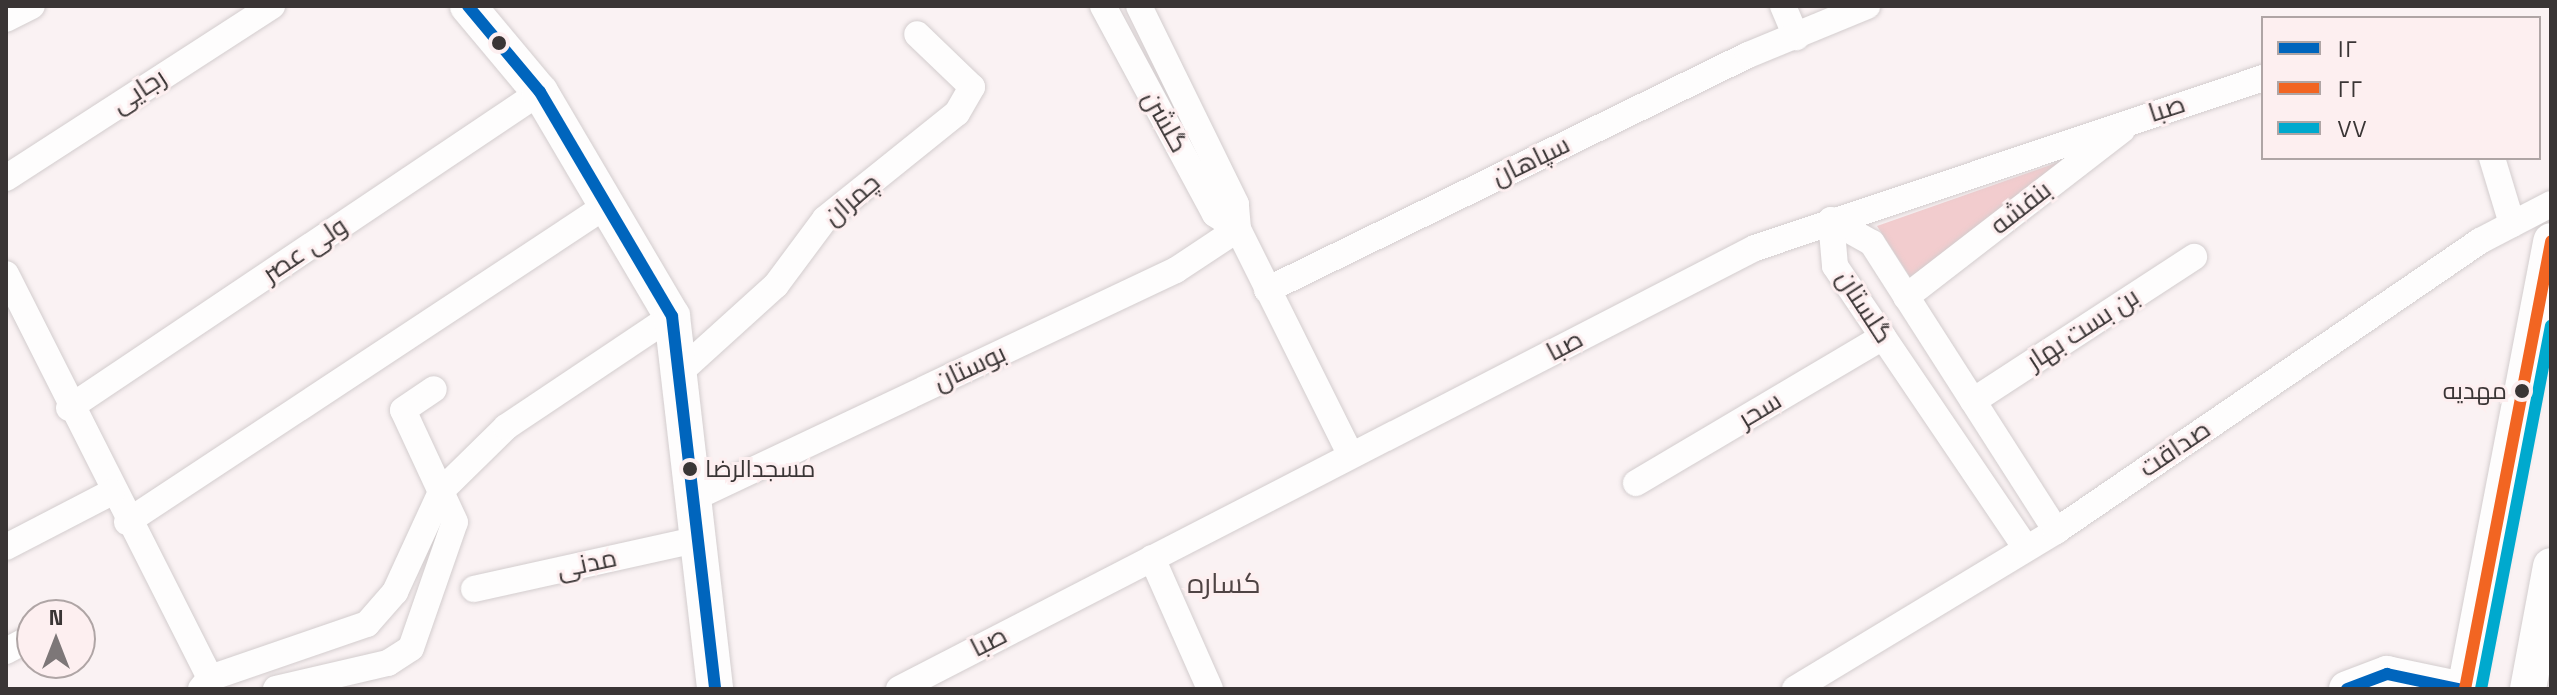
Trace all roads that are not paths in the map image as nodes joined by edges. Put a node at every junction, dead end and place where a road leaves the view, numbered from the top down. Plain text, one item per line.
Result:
1 (32, 6) edge
2 (272, 6) edge
3 (1103, 6) edge
4 (1139, 6) edge
5 (1783, 6) edge
6 (1867, 6) edge
7 (480, 9) edge
8 (6, 19) edge
9 (917, 34) dead end
10 (1796, 37) junction
11 (2261, 79) edge
12 (540, 92) junction
13 (2136, 119) junction
14 (2493, 160) edge
15 (6, 178) edge
16 (2551, 204) edge
17 (607, 205) junction
18 (1831, 220) junction
19 (2512, 224) junction
20 (1238, 229) junction
21 (2551, 241) edge
22 (2194, 257) dead end
23 (6, 274) edge
24 (1267, 290) junction
25 (1906, 297) junction
26 (672, 316) junction
27 (1883, 337) junction
28 (681, 371) junction
29 (434, 389) dead end
30 (1973, 401) junction
31 (69, 408) junction
32 (1350, 454) junction
33 (1636, 483) dead end
34 (442, 490) junction
35 (112, 492) junction
36 (696, 497) junction
37 (127, 522) junction
38 (2056, 531) junction
39 (700, 539) junction
40 (6, 547) edge
41 (2026, 548) junction
42 (1152, 558) junction
43 (2550, 579) edge
44 (474, 589) dead end
45 (205, 684) edge
46 (276, 689) edge
47 (715, 689) edge
48 (899, 689) edge
49 (1210, 689) edge
50 (1795, 689) edge
51 (2347, 689) edge
52 (2458, 689) edge
53 (2465, 689) edge
54 (2528, 689) edge

1 - 8 street
2 - 15 street, رجایی
3 - 20 street, گلشن
4 - 20 street, گلشن
5 - 10 street
6 - 10 street, سپاهان
7 - 12 street
9 - 28 street, چمران
10 - 24 street, سپاهان
11 - 13 street, صبا
12 - 17 street
12 - 31 street, ولی عصر
13 - 18 street, صبا
13 - 25 street, بنفشه
14 - 19 street
16 - 19 street, صداقت
17 - 26 street
17 - 37 street
18 - 25 street, گلستان
18 - 27 street, گلستان
18 - 32 street, صبا
19 - 38 street, صداقت
20 - 24 street, گلشن
20 - 36 street, بوستان
21 - 53 street
22 - 30 street, بن بست بهار
23 - 31 street
24 - 32 street, گلشن
25 - 30 street, گلستان
26 - 28 street
26 - 34 street
27 - 33 street, سحر
27 - 41 street, گلستان
28 - 36 street
29 - 34 street
30 - 38 street, گلستان
31 - 35 street
32 - 42 street, صبا
34 - 45 street
34 - 46 street
35 - 37 street
35 - 40 street
36 - 39 street
37 - 45 street
38 - 41 street, صداقت
39 - 44 street, مدنی
39 - 47 street
41 - 50 street, صداقت
42 - 48 street, صبا
42 - 49 street
43 - 54 street
51 - 52 street

